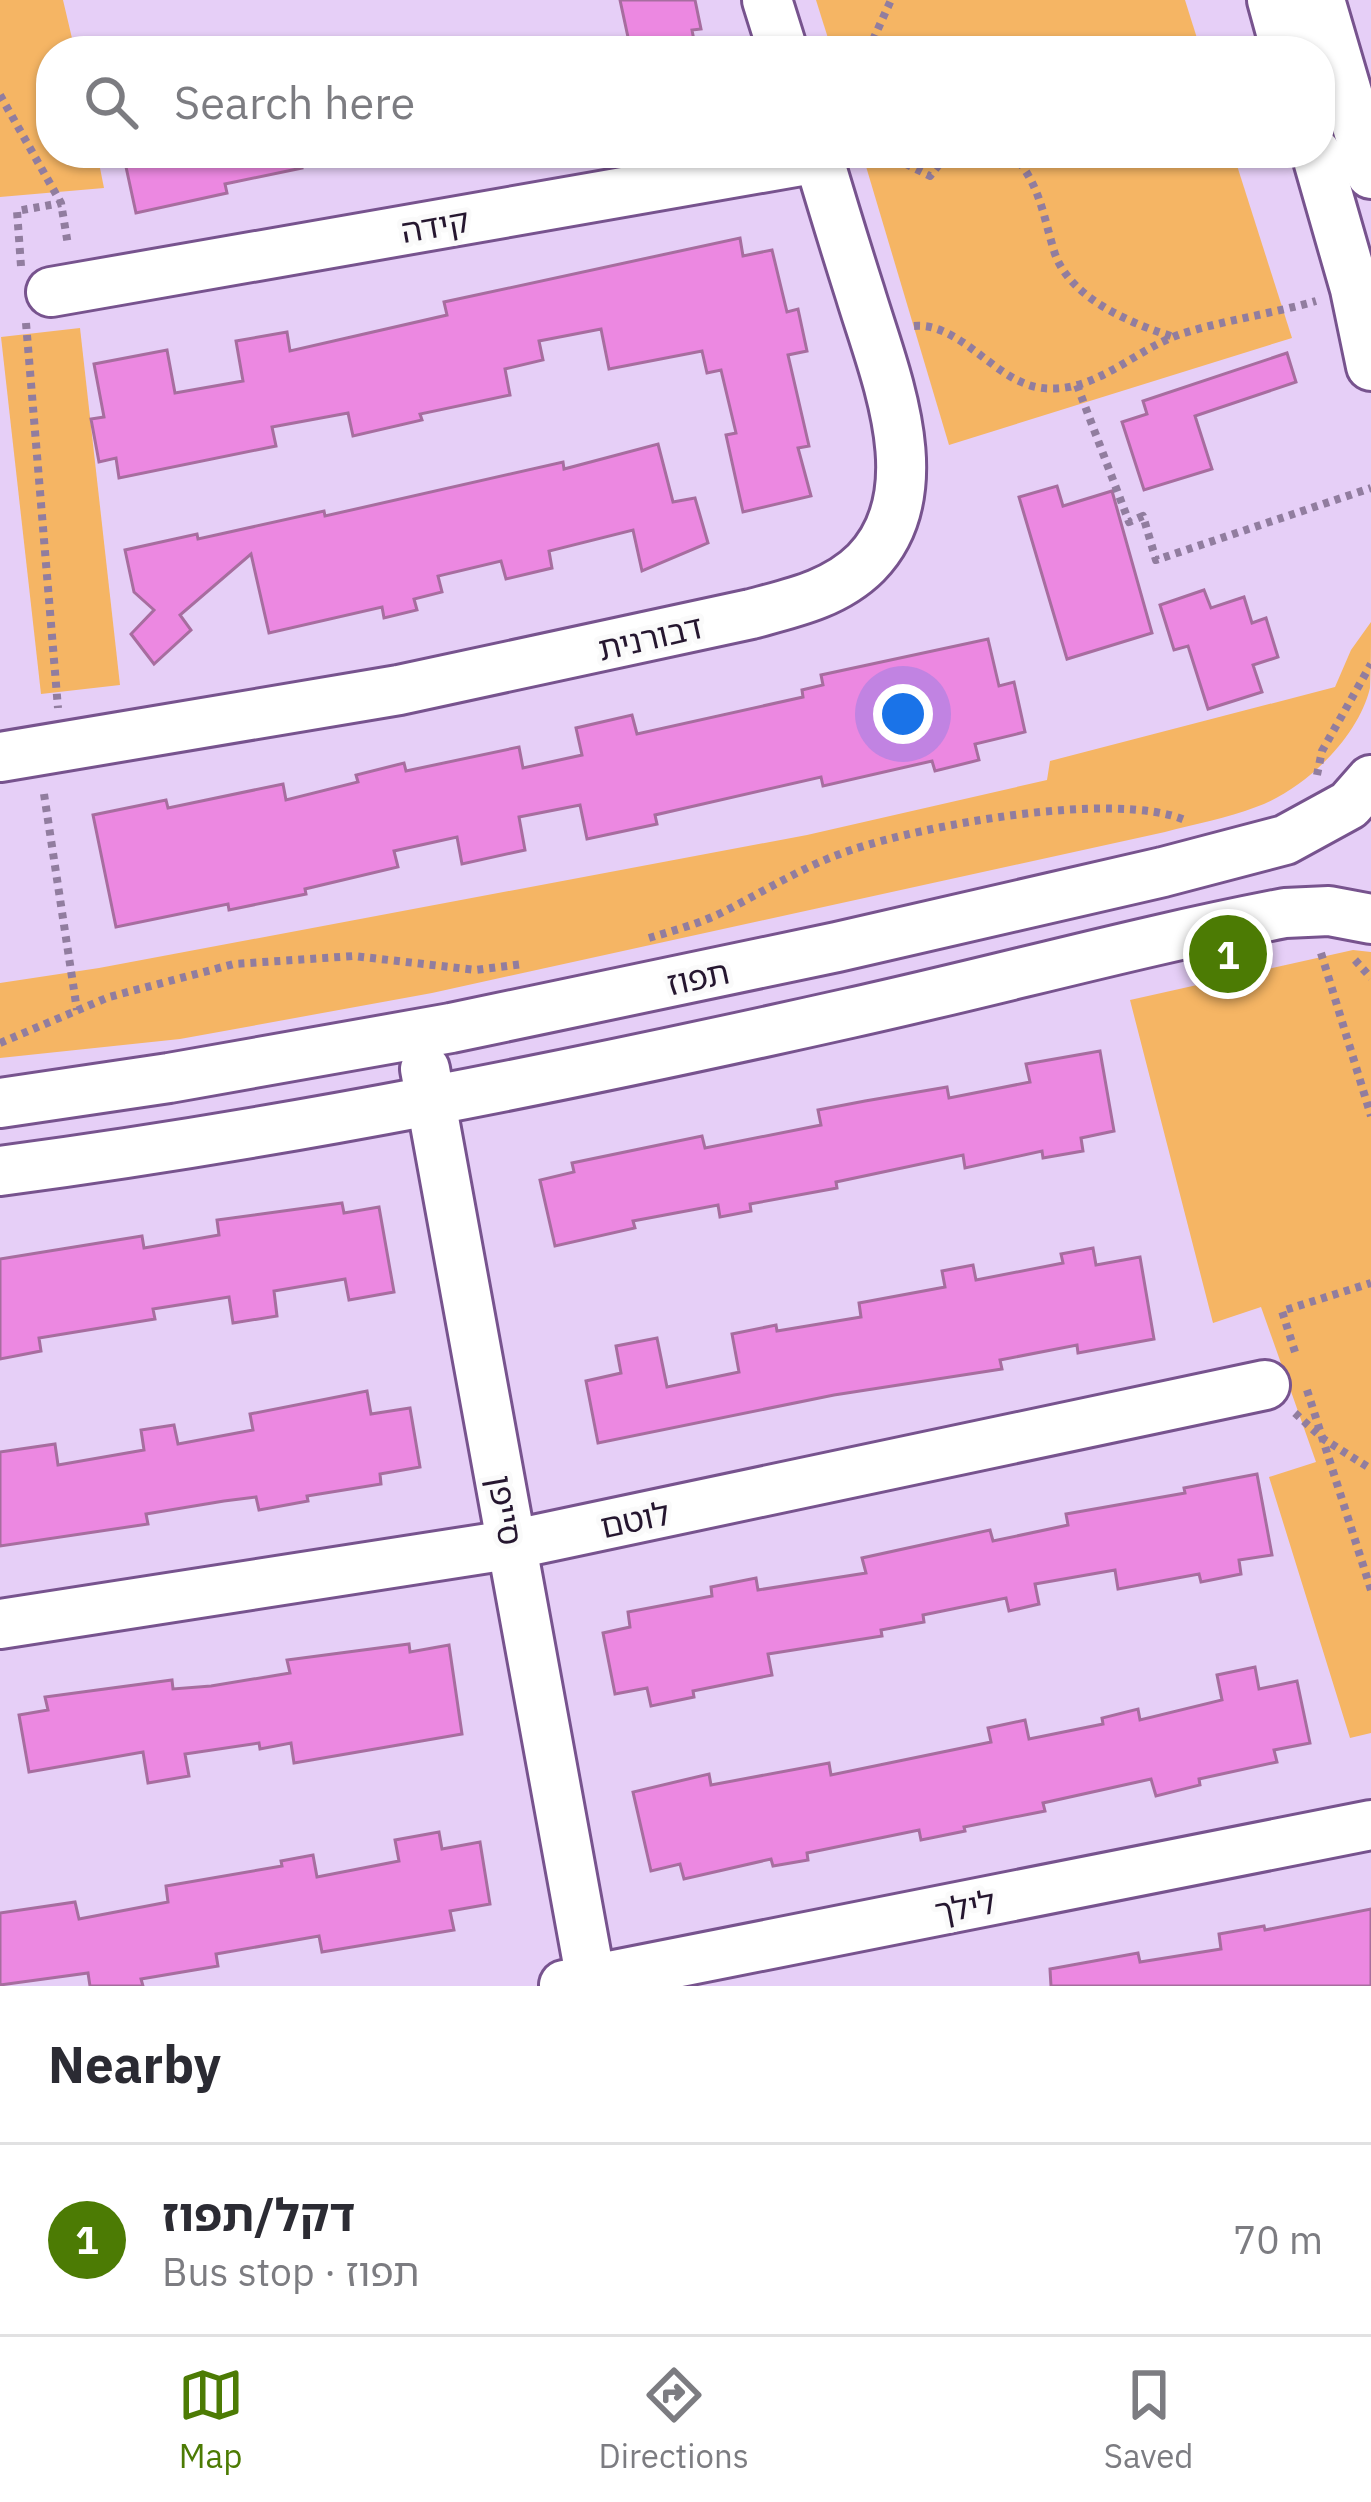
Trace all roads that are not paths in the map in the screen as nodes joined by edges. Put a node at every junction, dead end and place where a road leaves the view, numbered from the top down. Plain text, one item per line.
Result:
1 (767, 0) edge
2 (1272, 0) edge
3 (1320, 0) edge
4 (778, 36) edge
5 (1282, 36) edge
6 (1331, 36) edge
7 (1335, 51) edge
8 (744, 168) edge
9 (821, 168) edge
10 (1320, 168) edge
11 (1371, 174) edge
12 (44, 293) road end
13 (1371, 366) edge
14 (33, 751) edge
15 (1371, 779) edge
16 (1371, 920) edge
17 (418, 1035) junction
18 (431, 1101) junction
19 (0, 1103) edge
20 (0, 1171) edge
21 (1288, 1371) road end
22 (512, 1544) junction
23 (0, 1624) edge
24 (1371, 1825) edge
25 (581, 1984) edge

1 - 4 street
2 - 5 street
3 - 6 street
7 - 11 street
8 - 12 street, קידה
9 - 14 street, דבורנית
10 - 13 street
15 - 17 street, תפוז
16 - 18 street, תפוז
17 - 18 street, סייפן
17 - 19 street, תפוז
18 - 20 street, תפוז
18 - 22 street, סייפן
21 - 22 street, לוטם
22 - 23 street, לוטם
22 - 25 street, סייפן
24 - 25 street, לילך

